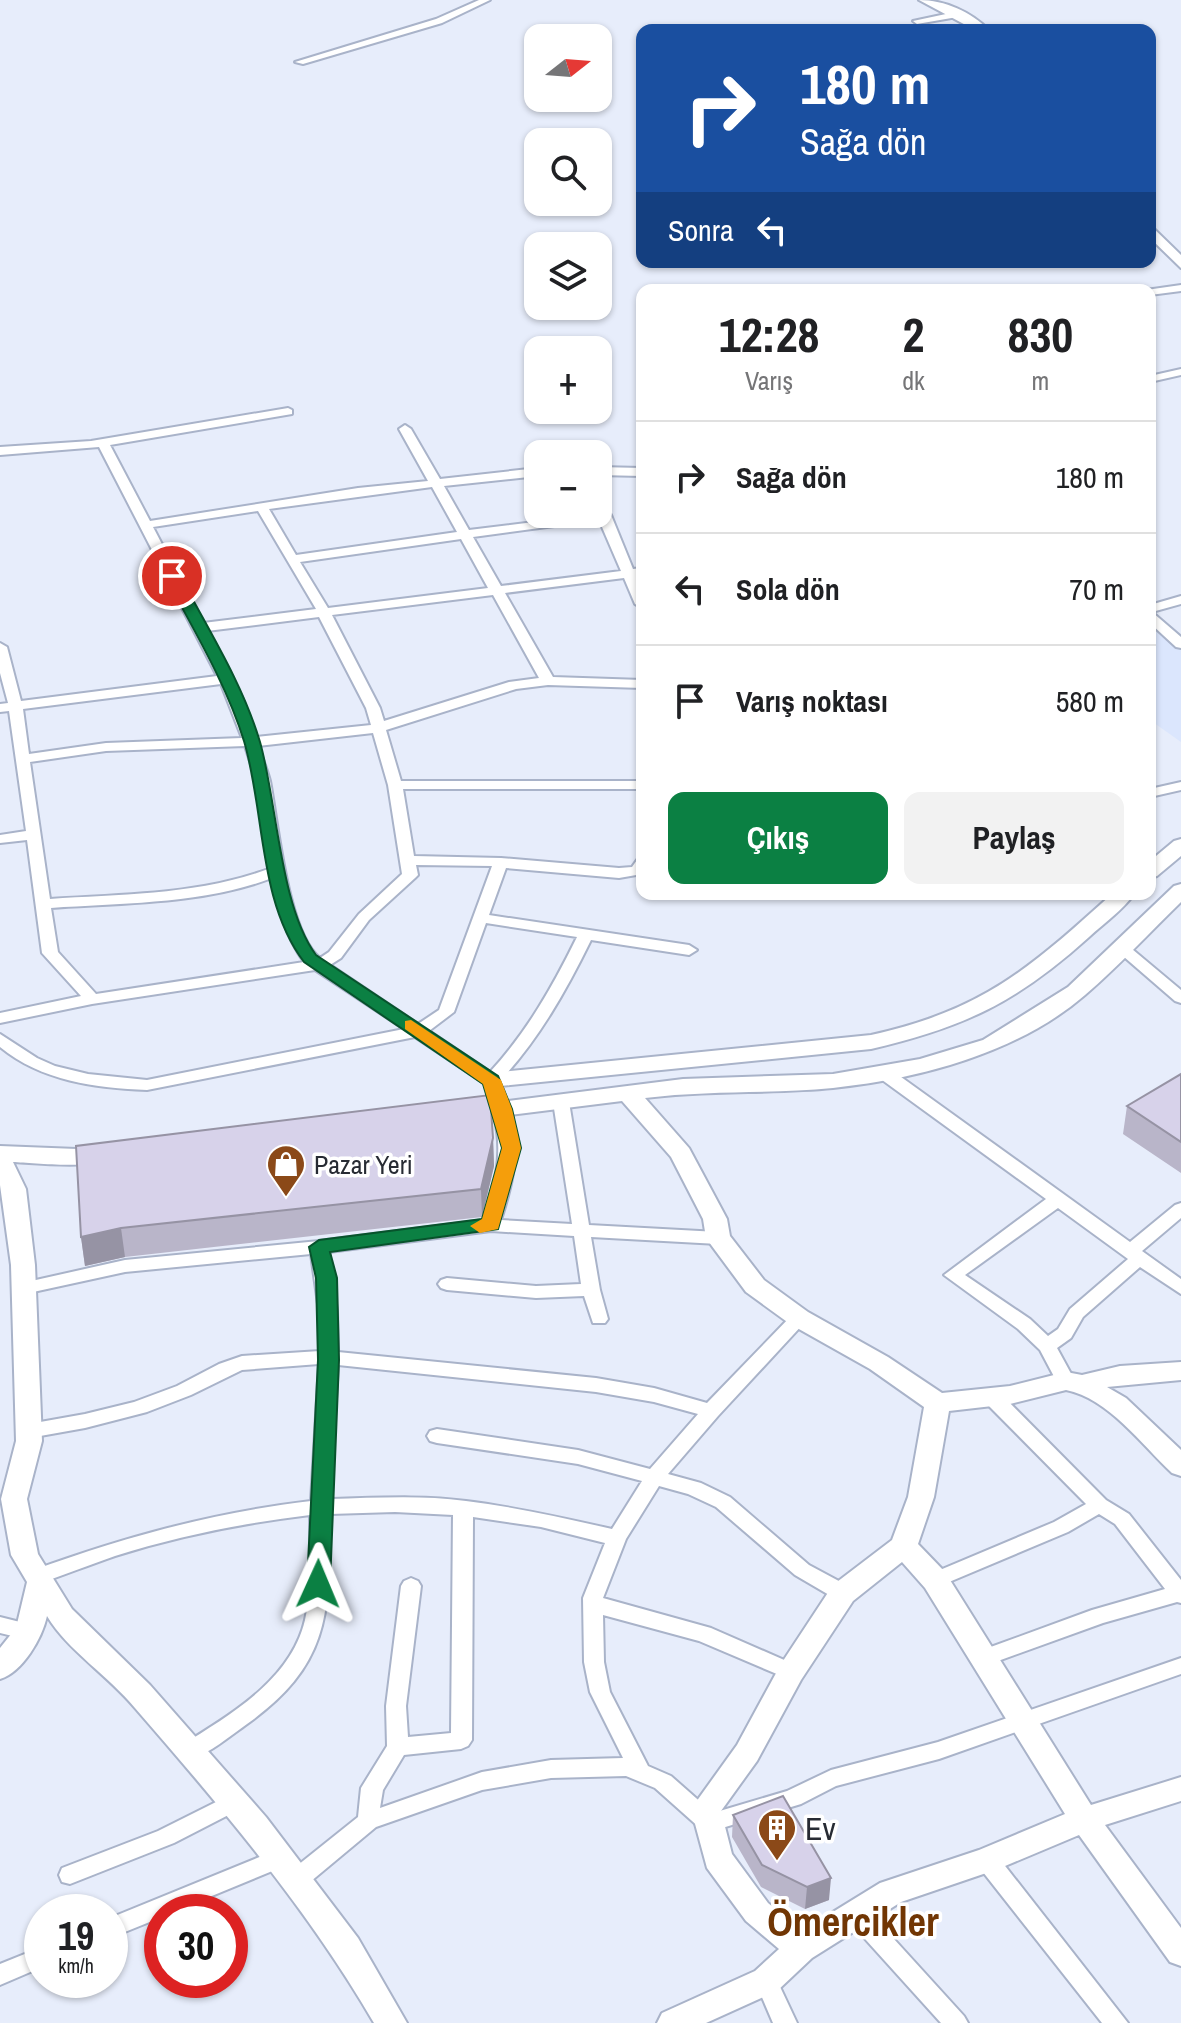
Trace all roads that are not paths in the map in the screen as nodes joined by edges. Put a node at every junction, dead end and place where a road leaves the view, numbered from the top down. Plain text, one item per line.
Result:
1 (486, 0) edge
2 (927, 0) edge
3 (960, 14) junction
4 (917, 21) dead end
5 (974, 24) edge
6 (300, 62) dead end
7 (1156, 236) edge
8 (1181, 264) edge
9 (1181, 288) edge
10 (1156, 291) edge
11 (1181, 372) edge
12 (1156, 378) edge
13 (288, 412) dead end
14 (405, 429) dead end
15 (103, 443) junction
16 (0, 451) edge
17 (612, 471) edge
18 (636, 472) edge
19 (524, 474) edge
20 (434, 484) junction
21 (262, 508) junction
22 (524, 524) edge
23 (145, 525) junction
24 (612, 528) edge
25 (465, 534) junction
26 (292, 559) junction
27 (636, 572) edge
28 (499, 589) junction
29 (1181, 600) edge
30 (1156, 607) edge
31 (324, 612) junction
32 (1156, 621) edge
33 (199, 628) junction
34 (1181, 644) edge
35 (1, 652) edge
36 (20, 653) dead end
37 (226, 679) junction
38 (548, 681) junction
39 (636, 684) edge
40 (7, 706) edge
41 (379, 728) junction
42 (252, 741) junction
43 (21, 759) junction
44 (395, 785) junction
45 (636, 785) edge
46 (1181, 786) edge
47 (1156, 792) edge
48 (31, 835) junction
49 (0, 839) edge
50 (1181, 845) edge
51 (409, 860) junction
52 (501, 862) junction
53 (1156, 867) edge
54 (279, 870) junction
55 (636, 871) edge
56 (1181, 890) edge
57 (1117, 900) edge
58 (43, 904) junction
59 (481, 918) junction
60 (586, 934) junction
61 (1121, 947) junction
62 (689, 950) dead end
63 (322, 964) junction
64 (1181, 998) edge
65 (92, 999) junction
66 (0, 1018) edge
67 (419, 1031) junction
68 (0, 1039) edge
69 (884, 1073) junction
70 (491, 1080) junction
71 (628, 1093) junction
72 (561, 1102) junction
73 (503, 1109) junction
74 (442, 1117) edge
75 (122, 1153) edge
76 (0, 1154) edge
77 (0, 1160) edge
78 (1058, 1199) junction
79 (1181, 1209) edge
80 (491, 1225) junction
81 (583, 1228) junction
82 (718, 1238) junction
83 (319, 1247) junction
84 (1135, 1255) junction
85 (447, 1284) dead end
86 (24, 1288) junction
87 (1181, 1288) edge
88 (591, 1290) junction
89 (799, 1318) junction
90 (599, 1319) dead end
91 (1047, 1346) junction
92 (329, 1360) junction
93 (1181, 1371) edge
94 (1074, 1382) junction
95 (992, 1397) junction
96 (938, 1403) junction
97 (711, 1411) junction
98 (29, 1431) junction
99 (437, 1436) dead end
100 (1181, 1466) edge
101 (654, 1477) junction
102 (7, 1497) edge
103 (320, 1505) junction
104 (1099, 1505) junction
105 (463, 1507) junction
106 (617, 1538) junction
107 (904, 1546) junction
108 (39, 1579) junction
109 (935, 1580) junction
110 (411, 1586) dead end
111 (843, 1593) junction
112 (1180, 1594) edge
113 (594, 1605) junction
114 (0, 1625) edge
115 (29, 1632) junction
116 (984, 1658) junction
117 (1181, 1666) edge
118 (0, 1668) edge
119 (791, 1672) junction
120 (1021, 1721) junction
121 (398, 1747) junction
122 (190, 1751) junction
123 (640, 1772) junction
124 (1181, 1789) edge
125 (234, 1802) junction
126 (1086, 1819) junction
127 (368, 1821) junction
128 (709, 1823) junction
129 (279, 1858) junction
130 (987, 1860) junction
131 (70, 1875) dead end
132 (296, 1880) junction
133 (855, 1912) junction
134 (128, 1921) edge
135 (801, 1948) junction
136 (1181, 1952) edge
137 (24, 1965) edge
138 (0, 1975) edge
139 (766, 1981) junction
140 (391, 2023) edge
141 (673, 2023) edge
142 (785, 2023) edge
143 (956, 2023) edge
144 (1116, 2023) edge

1 - 6 street
2 - 3 main road
3 - 4 street
3 - 5 main road
7 - 8 main road
9 - 10 street
11 - 12 street
13 - 15 street
14 - 20 street
15 - 16 street
15 - 23 street
17 - 18 street
19 - 20 street
20 - 21 street
20 - 25 street
21 - 23 street
21 - 26 street
22 - 25 street
23 - 33 street
24 - 27 street
25 - 26 street
25 - 28 street
26 - 31 street
27 - 28 street
28 - 31 street
28 - 38 street
29 - 30 street
31 - 33 street
31 - 41 street
32 - 34 street
33 - 37 street
35 - 36 street
35 - 40 street
37 - 40 street
37 - 42 street
38 - 39 street
38 - 41 street
40 - 43 street
41 - 42 street
41 - 44 street
42 - 43 street
42 - 54 street
43 - 48 street
44 - 45 street
44 - 51 street
46 - 47 street
48 - 49 street
48 - 58 street
50 - 53 main road
51 - 52 street
51 - 63 street
52 - 55 street
52 - 59 street
54 - 58 street
54 - 63 street
56 - 61 main road
57 - 70 main road
58 - 65 street
59 - 60 street
59 - 67 street
60 - 62 street
60 - 70 street
61 - 64 street
61 - 69 main road
63 - 65 street
63 - 67 street
65 - 66 street
67 - 68 street
67 - 70 street
69 - 71 main road
69 - 78 street
70 - 73 street
71 - 72 main road
71 - 82 main road
72 - 73 main road
72 - 81 street
73 - 74 main road
73 - 80 street
75 - 76 main road
77 - 86 main road
78 - 84 street
78 - 91 street
79 - 84 street
80 - 81 street
80 - 83 street
81 - 82 street
81 - 88 street
82 - 89 main road
83 - 86 street
83 - 92 street
84 - 87 street
84 - 91 street
85 - 88 street
86 - 98 main road
88 - 90 street
89 - 96 main road
89 - 97 street
91 - 94 street
92 - 97 street
92 - 98 street
92 - 103 street
93 - 94 main road
94 - 95 main road
94 - 100 main road
95 - 96 main road
95 - 104 street
96 - 107 main road
97 - 101 street
98 - 102 main road
99 - 101 street
101 - 106 street
101 - 111 street
102 - 108 main road
103 - 105 street
103 - 108 street
103 - 122 street
104 - 109 street
104 - 112 street
105 - 106 street
105 - 121 street
106 - 113 street
107 - 109 main road
107 - 111 main road
108 - 115 main road
108 - 122 main road
109 - 116 main road
110 - 121 street
111 - 119 main road
112 - 116 street
113 - 119 street
113 - 123 street
114 - 115 street
115 - 118 main road
116 - 120 main road
117 - 120 street
119 - 128 main road
120 - 126 main road
120 - 128 street
121 - 127 street
122 - 125 main road
123 - 127 street
123 - 128 street
124 - 126 main road
125 - 129 main road
125 - 131 street
126 - 130 main road
126 - 136 main road
127 - 132 street
128 - 135 main road
129 - 132 main road
129 - 134 street
130 - 133 main road
130 - 144 street
132 - 140 main road
133 - 135 main road
133 - 143 street
135 - 139 main road
137 - 138 street
139 - 141 main road
139 - 142 street

